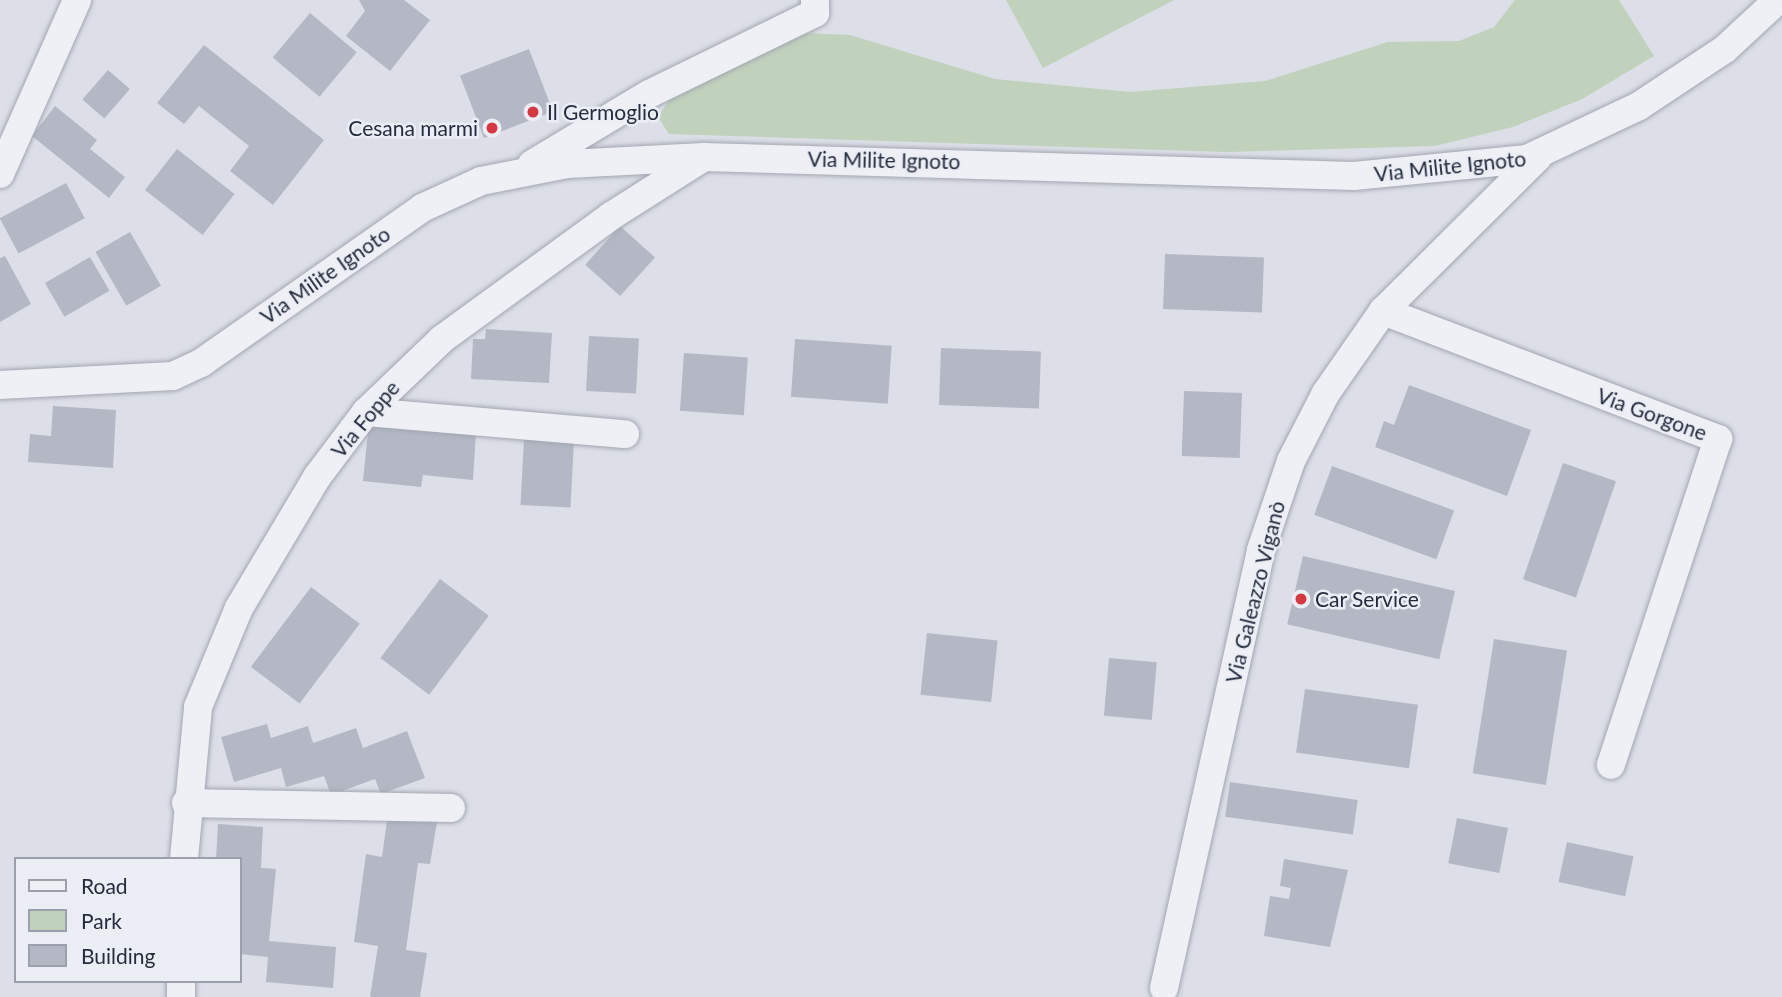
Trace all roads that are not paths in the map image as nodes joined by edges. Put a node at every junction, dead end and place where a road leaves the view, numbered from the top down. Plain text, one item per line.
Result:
1 (77, 0) edge
2 (815, 0) edge
3 (1778, 0) edge
4 (1540, 155) junction
5 (704, 157) junction
6 (520, 171) junction
7 (0, 174) edge
8 (1383, 312) junction
9 (0, 385) edge
10 (366, 412) junction
11 (625, 434) dead end
12 (1611, 765) dead end
13 (186, 803) junction
14 (451, 808) dead end
15 (184, 857) edge
16 (1164, 994) edge

1 - 7 street
2 - 6 street
3 - 4 street, Via Milite Ignoto
4 - 5 street, Via Milite Ignoto
4 - 8 street, Via Galeazzo Viganò
5 - 6 street, Via Milite Ignoto
5 - 10 street, Via Foppe
6 - 9 street, Via Milite Ignoto
8 - 12 street, Via Gorgone
8 - 16 street, Via Galeazzo Viganò
10 - 11 street
10 - 13 street, Via Foppe
13 - 14 street
13 - 15 street, Via Foppe

